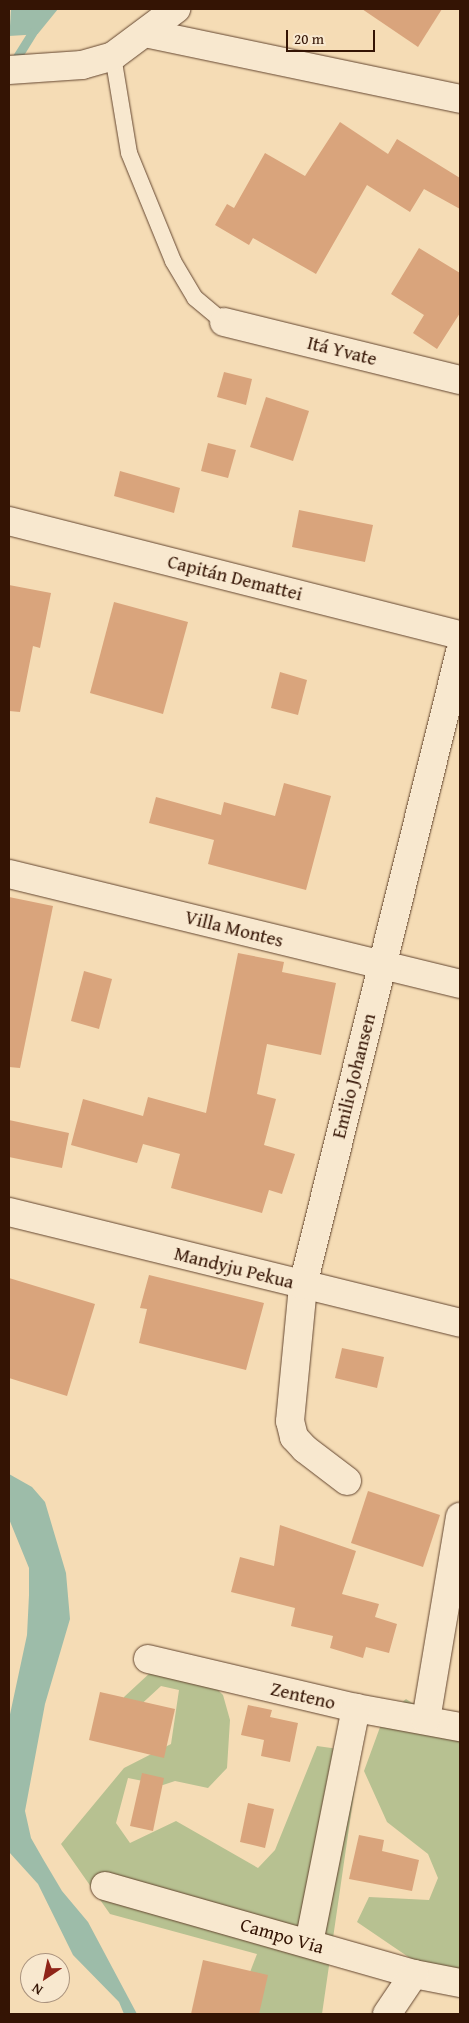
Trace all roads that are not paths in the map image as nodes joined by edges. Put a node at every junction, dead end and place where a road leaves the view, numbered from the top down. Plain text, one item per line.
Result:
1 (176, 9) edge
2 (145, 33) junction
3 (113, 56) junction
4 (9, 70) edge
5 (460, 99) edge
6 (224, 322) joint
7 (460, 380) edge
8 (9, 521) edge
9 (460, 635) edge
10 (460, 652) edge
11 (9, 874) edge
12 (382, 965) junction
13 (460, 984) edge
14 (9, 1212) edge
15 (303, 1285) junction
16 (460, 1323) edge
17 (347, 1481) dead end
18 (460, 1517) edge
19 (148, 1659) dead end
20 (356, 1708) junction
21 (426, 1720) junction
22 (460, 1727) edge
23 (105, 1886) dead end
24 (309, 1943) junction
25 (414, 1974) junction
26 (460, 1982) edge
27 (387, 2014) edge

1 - 2 street
2 - 3 street
2 - 5 street
3 - 4 street
3 - 6 lane
6 - 7 street, Itá Yvate
8 - 9 street, Capitán Demattei
10 - 12 street, Emilio Johansen
11 - 12 street, Villa Montes
12 - 13 street, Villa Montes
12 - 15 street, Emilio Johansen
14 - 15 street, Mandyju Pekua
15 - 16 street, Mandyju Pekua
15 - 17 street, Emilio Johansen
18 - 21 street
19 - 20 street, Zenteno
20 - 21 street, Zenteno
20 - 24 street
21 - 22 street, Zenteno
23 - 24 street, Campo Via
24 - 25 street, Campo Via
25 - 26 street, Campo Via
25 - 27 street

